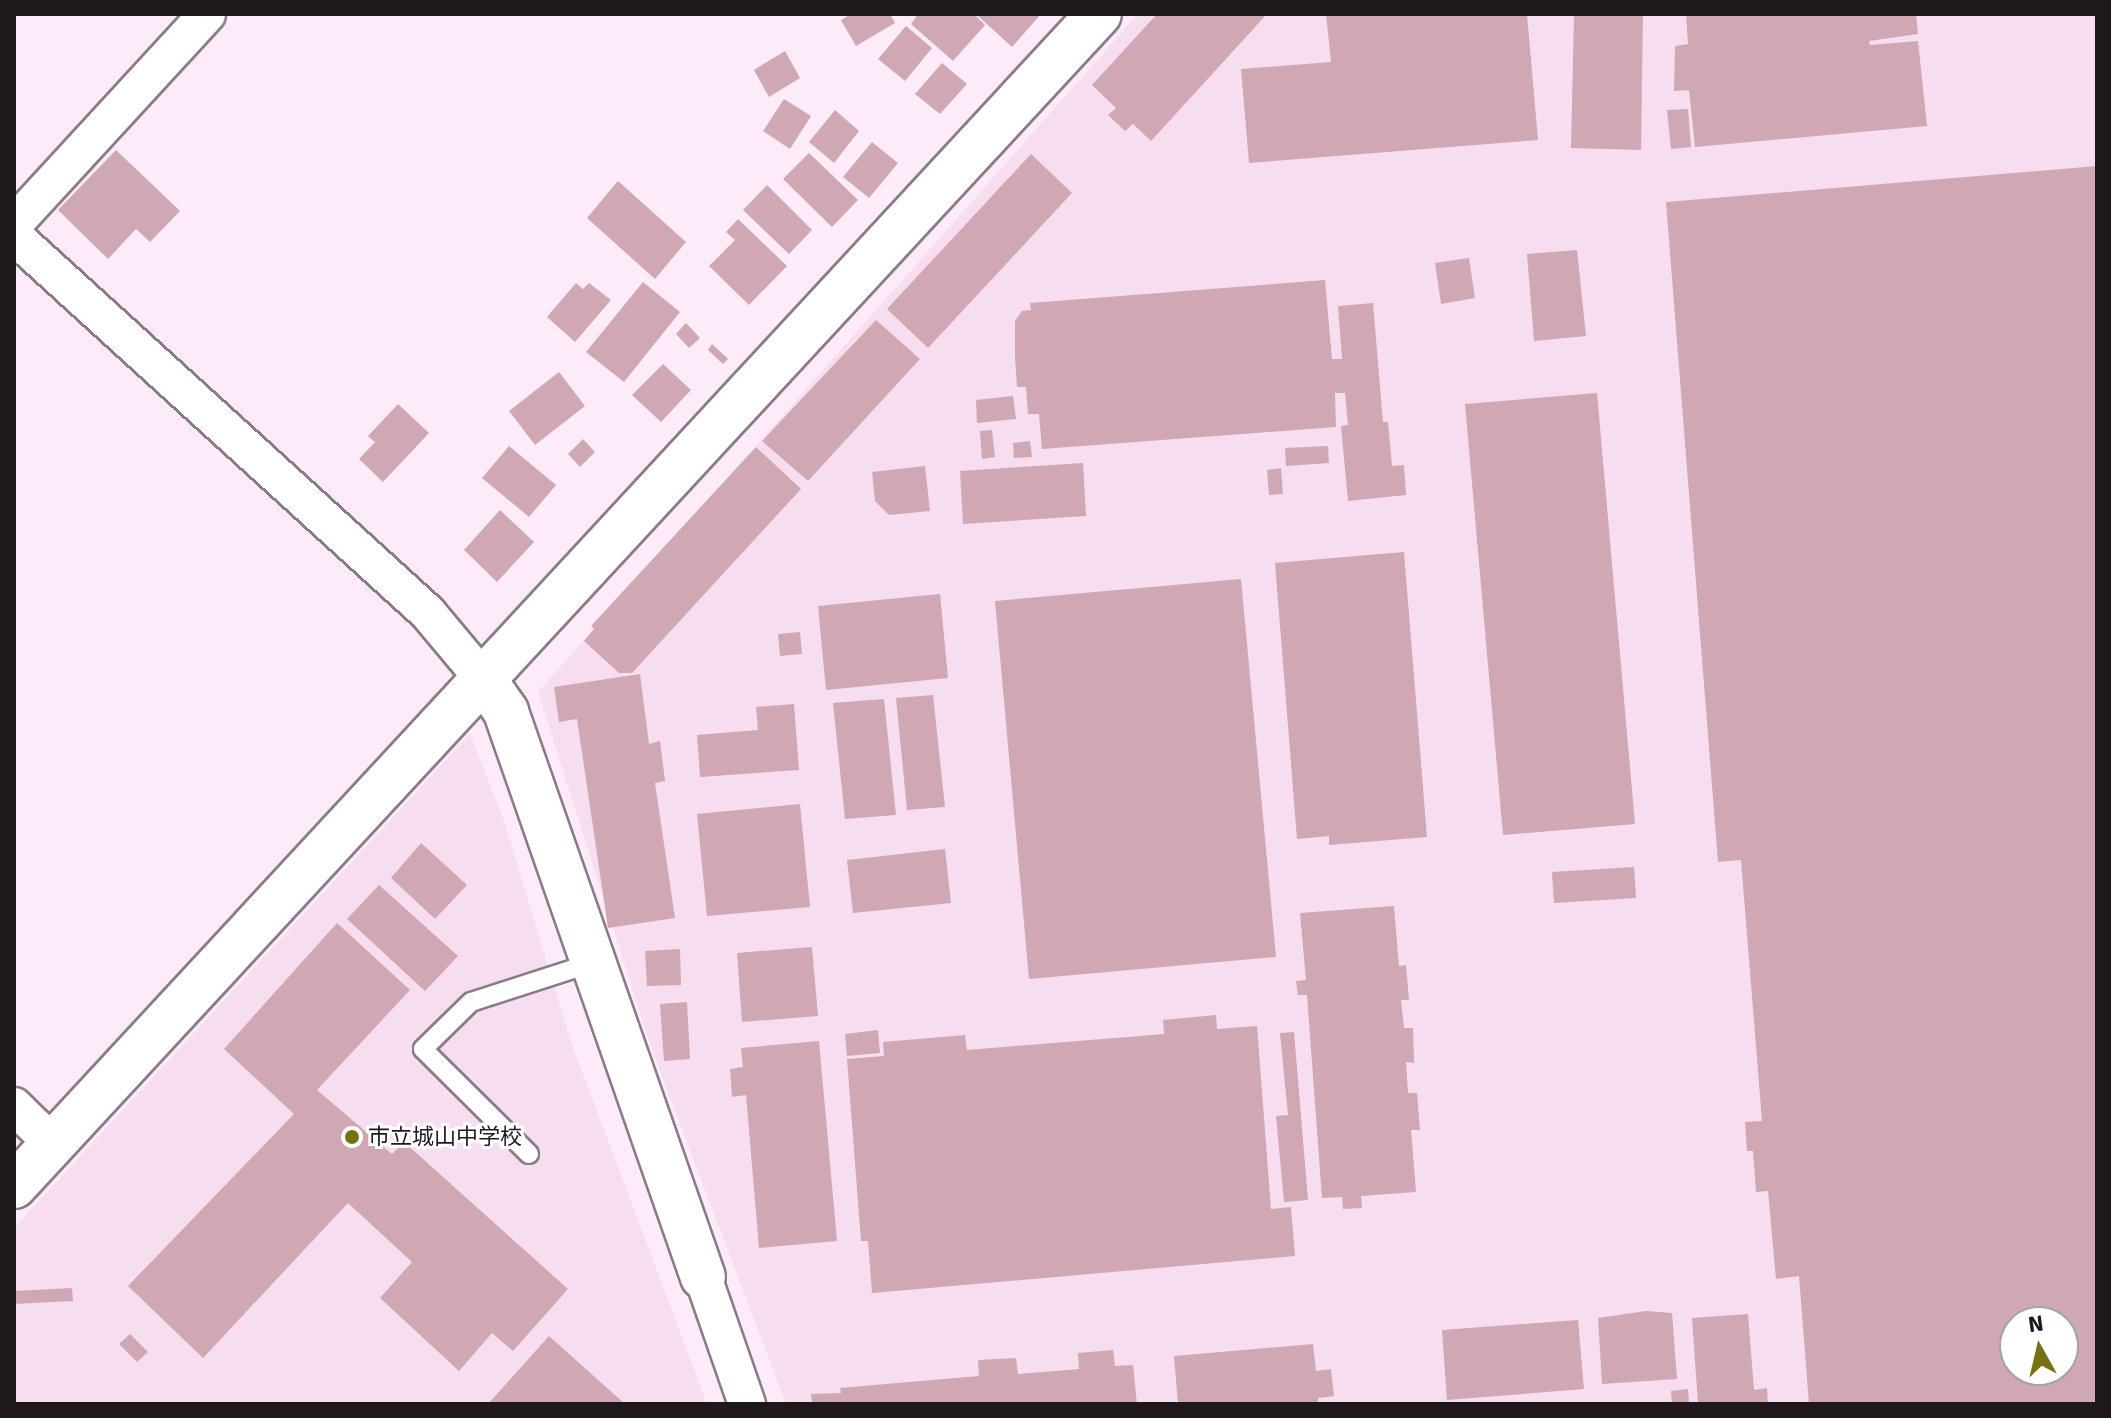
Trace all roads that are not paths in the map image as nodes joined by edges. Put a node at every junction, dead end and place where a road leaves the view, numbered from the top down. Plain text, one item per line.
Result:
1 (207, 14) edge
2 (1099, 14) edge
3 (14, 224) edge
4 (14, 236) edge
5 (484, 680) junction
6 (592, 963) junction
7 (14, 1106) edge
8 (53, 1144) junction
9 (529, 1154) dead end
10 (14, 1186) edge
11 (703, 1277) joint
12 (747, 1404) edge

1 - 3 street
2 - 5 street
4 - 5 street
5 - 6 street
5 - 8 street
6 - 9 lane
6 - 11 street
7 - 8 street
8 - 10 street
11 - 12 street

